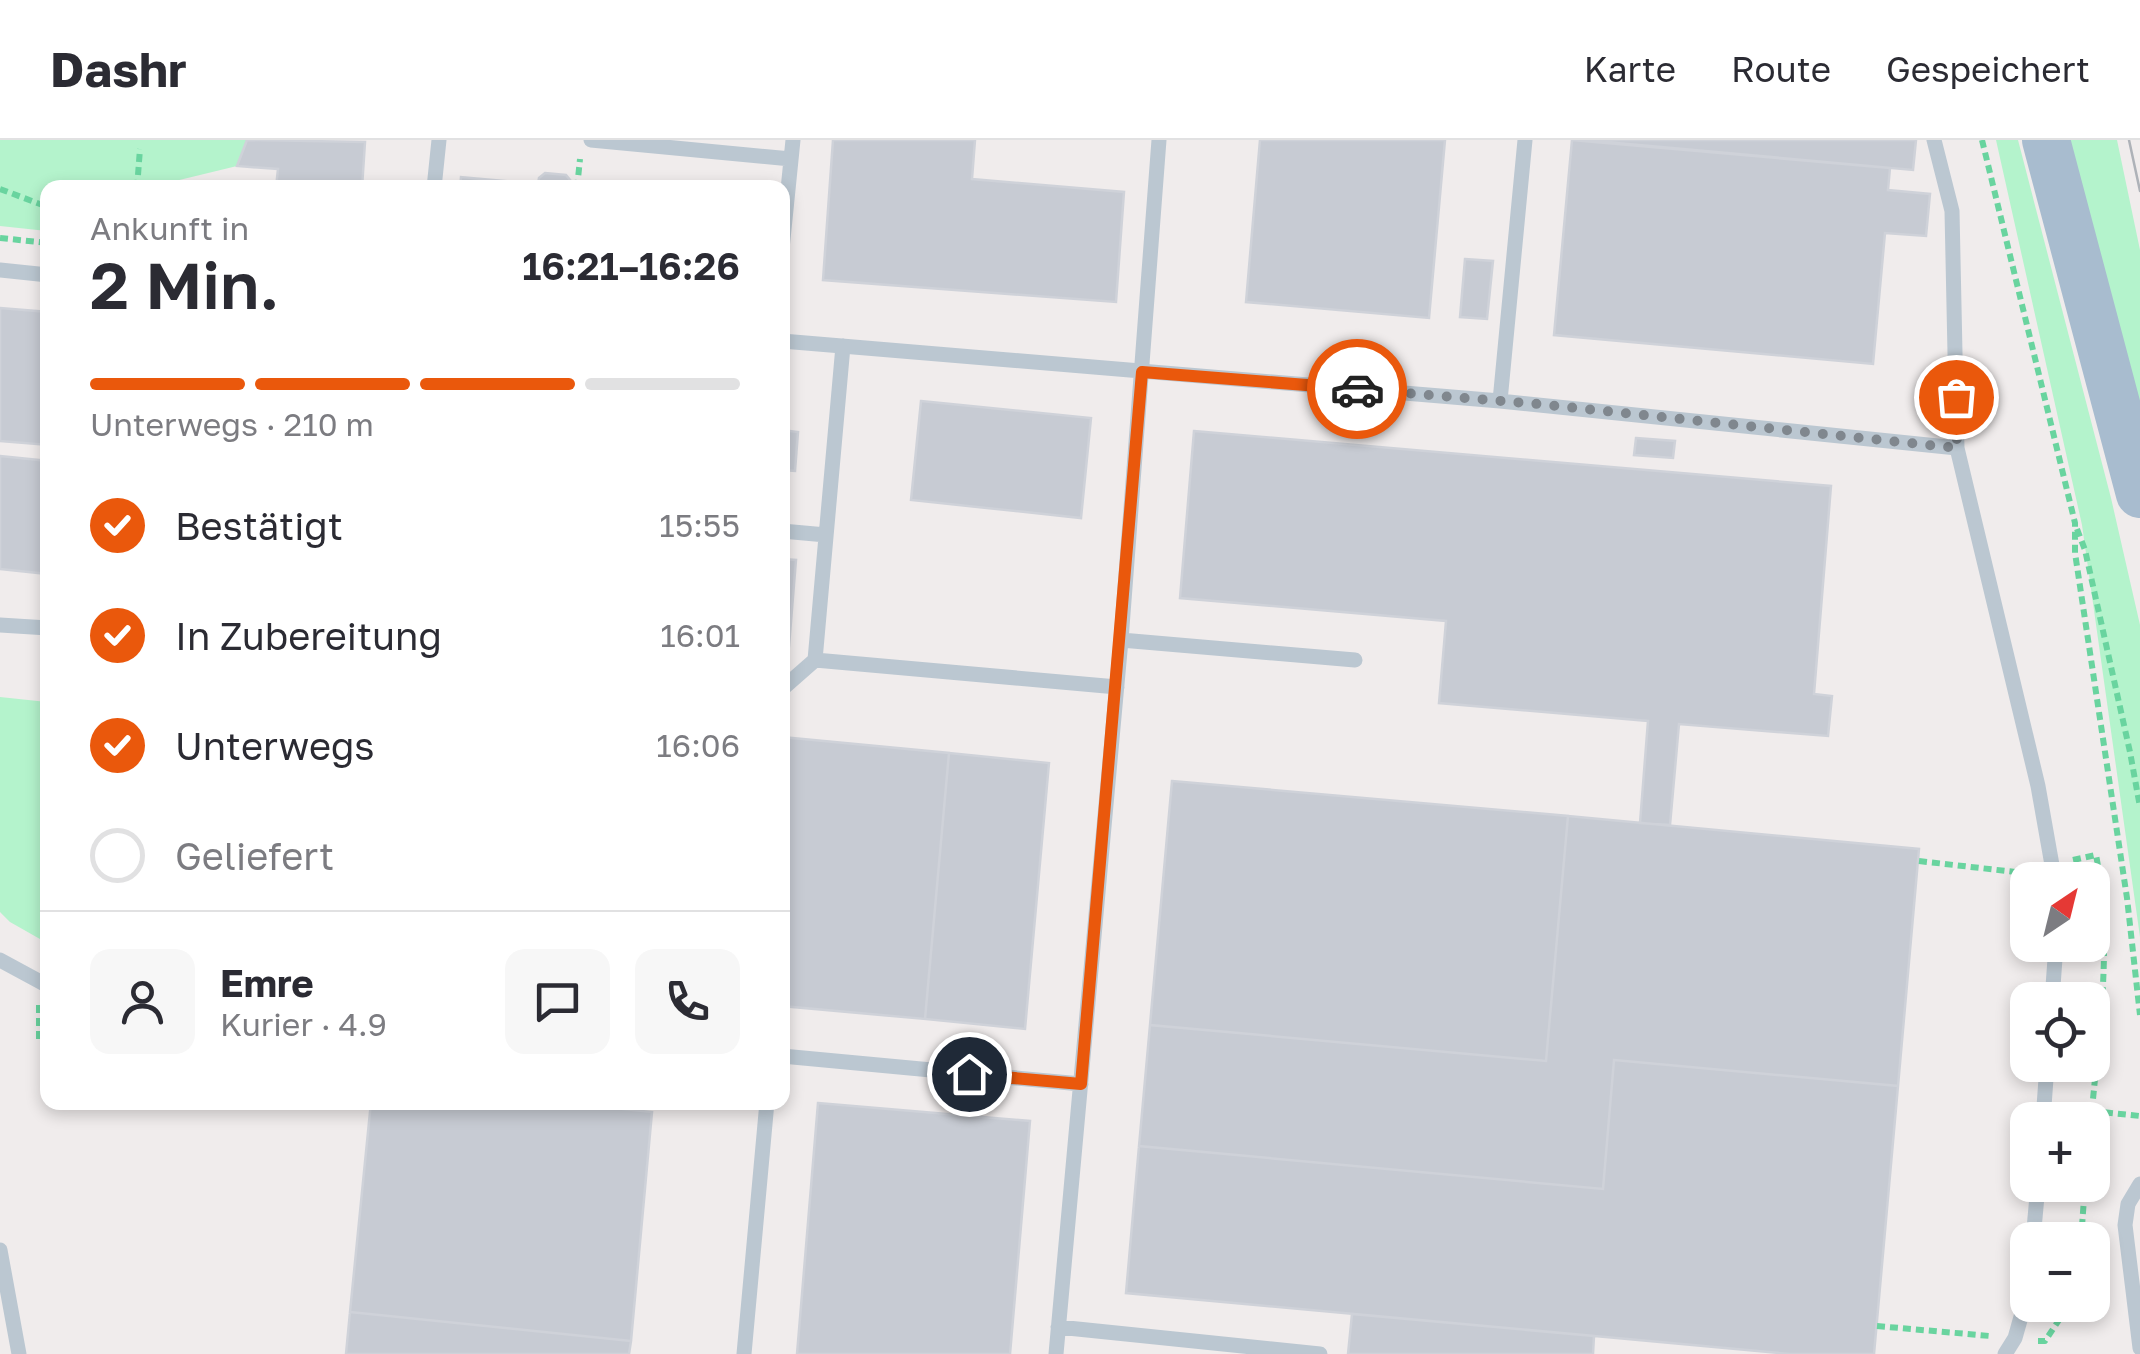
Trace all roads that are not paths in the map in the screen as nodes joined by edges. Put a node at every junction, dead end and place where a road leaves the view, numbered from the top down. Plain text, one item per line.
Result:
1 (439, 140) edge
2 (591, 140) edge
3 (793, 140) edge
4 (1158, 140) edge
5 (1525, 140) edge
6 (1934, 140) edge
7 (2046, 140) edge
8 (791, 159) junction
9 (435, 180) edge
10 (789, 180) edge
11 (0, 270) edge
12 (40, 273) edge
13 (790, 341) edge
14 (843, 346) junction
15 (1142, 372) junction
16 (1500, 401) junction
17 (1957, 448) junction
18 (2140, 494) edge
19 (790, 532) edge
20 (826, 535) junction
21 (0, 626) edge
22 (40, 628) edge
23 (1121, 640) junction
24 (814, 660) junction
25 (1355, 660) dead end
26 (790, 682) edge
27 (1117, 686) junction
28 (2051, 862) edge
29 (0, 960) edge
30 (40, 983) edge
31 (790, 1057) edge
32 (1081, 1084) junction
33 (766, 1110) edge
34 (2140, 1184) edge
35 (0, 1250) edge
36 (2020, 1322) edge
37 (1058, 1327) junction
38 (2140, 1348) edge
39 (19, 1354) edge
40 (744, 1354) edge
41 (1056, 1354) edge
42 (1320, 1354) edge
43 (2005, 1354) edge

1 - 9 lane
2 - 8 lane
3 - 8 lane
4 - 15 lane
5 - 16 lane
6 - 17 lane
7 - 18 main road
8 - 10 lane
11 - 12 lane
13 - 14 lane
14 - 15 lane
14 - 20 lane
15 - 16 lane
15 - 23 lane
16 - 17 lane
17 - 28 lane
19 - 20 lane
20 - 24 lane
21 - 22 lane
23 - 25 lane
23 - 27 lane
24 - 26 lane
24 - 27 lane
27 - 32 lane
29 - 30 lane
31 - 32 lane
32 - 37 lane
33 - 40 lane
34 - 38 lane
35 - 39 lane
36 - 43 lane
37 - 41 lane
37 - 42 lane

